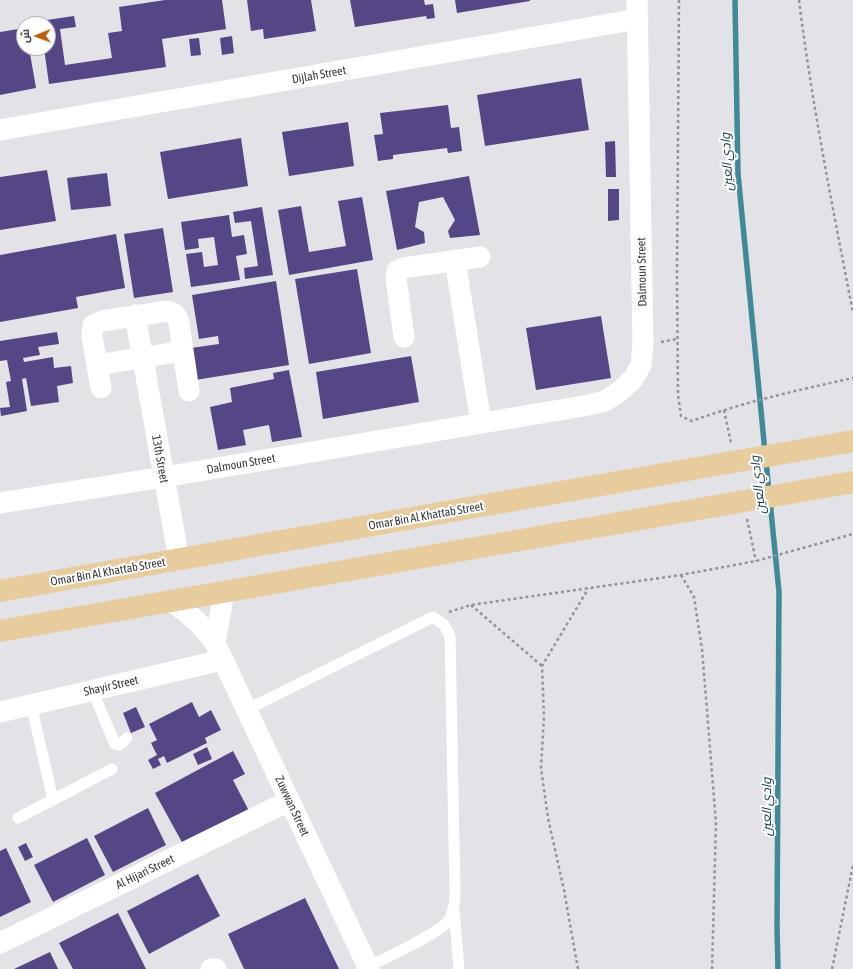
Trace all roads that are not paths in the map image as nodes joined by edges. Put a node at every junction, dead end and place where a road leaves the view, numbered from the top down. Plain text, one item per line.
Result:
1 (638, 9) edge
2 (0, 130) edge
3 (480, 256) dead end
4 (455, 260) junction
5 (135, 315) junction
6 (404, 337) dead end
7 (183, 351) junction
8 (142, 358) junction
9 (97, 365) junction
10 (101, 388) dead end
11 (189, 391) dead end
12 (481, 423) junction
13 (853, 441) edge
14 (164, 477) junction
15 (853, 482) edge
16 (0, 503) edge
17 (179, 560) junction
18 (0, 591) edge
19 (224, 592) junction
20 (172, 602) junction
21 (0, 631) edge
22 (218, 651) junction
23 (92, 690) junction
24 (31, 704) junction
25 (246, 710) junction
26 (0, 712) edge
27 (127, 738) dead end
28 (112, 769) dead end
29 (53, 800) junction
30 (289, 801) junction
31 (18, 818) dead end
32 (454, 910) junction
33 (0, 943) edge
34 (369, 968) edge
35 (211, 969) edge
36 (216, 969) edge
37 (459, 969) edge

1 - 2 street, Dijlah Street
1 - 12 street, Dalmoun Street
3 - 4 street
4 - 6 street
4 - 12 street
5 - 7 street
5 - 8 street, 13th Street
5 - 9 street
7 - 8 street
7 - 11 street
8 - 9 street
8 - 14 street, 13th Street
9 - 10 street
12 - 14 street, Dalmoun Street
13 - 17 main road, Omar Bin Al Khattab Street
14 - 16 street, Dalmoun Street
14 - 17 street, 13th Street
15 - 19 main road
17 - 18 main road, Omar Bin Al Khattab Street
19 - 20 main road
19 - 22 street
20 - 21 main road
20 - 22 street, Zuwwan Street
22 - 23 street, Shayir Street
22 - 25 street, Zuwwan Street
23 - 24 street, Shayir Street
23 - 27 lane
24 - 26 street, Shayir Street
24 - 29 lane
25 - 30 street, Zuwwan Street
25 - 32 lane
28 - 29 lane
29 - 31 lane
30 - 33 street, Al Hijari Street
30 - 34 street, Zuwwan Street
32 - 34 lane
32 - 37 lane
35 - 36 street

